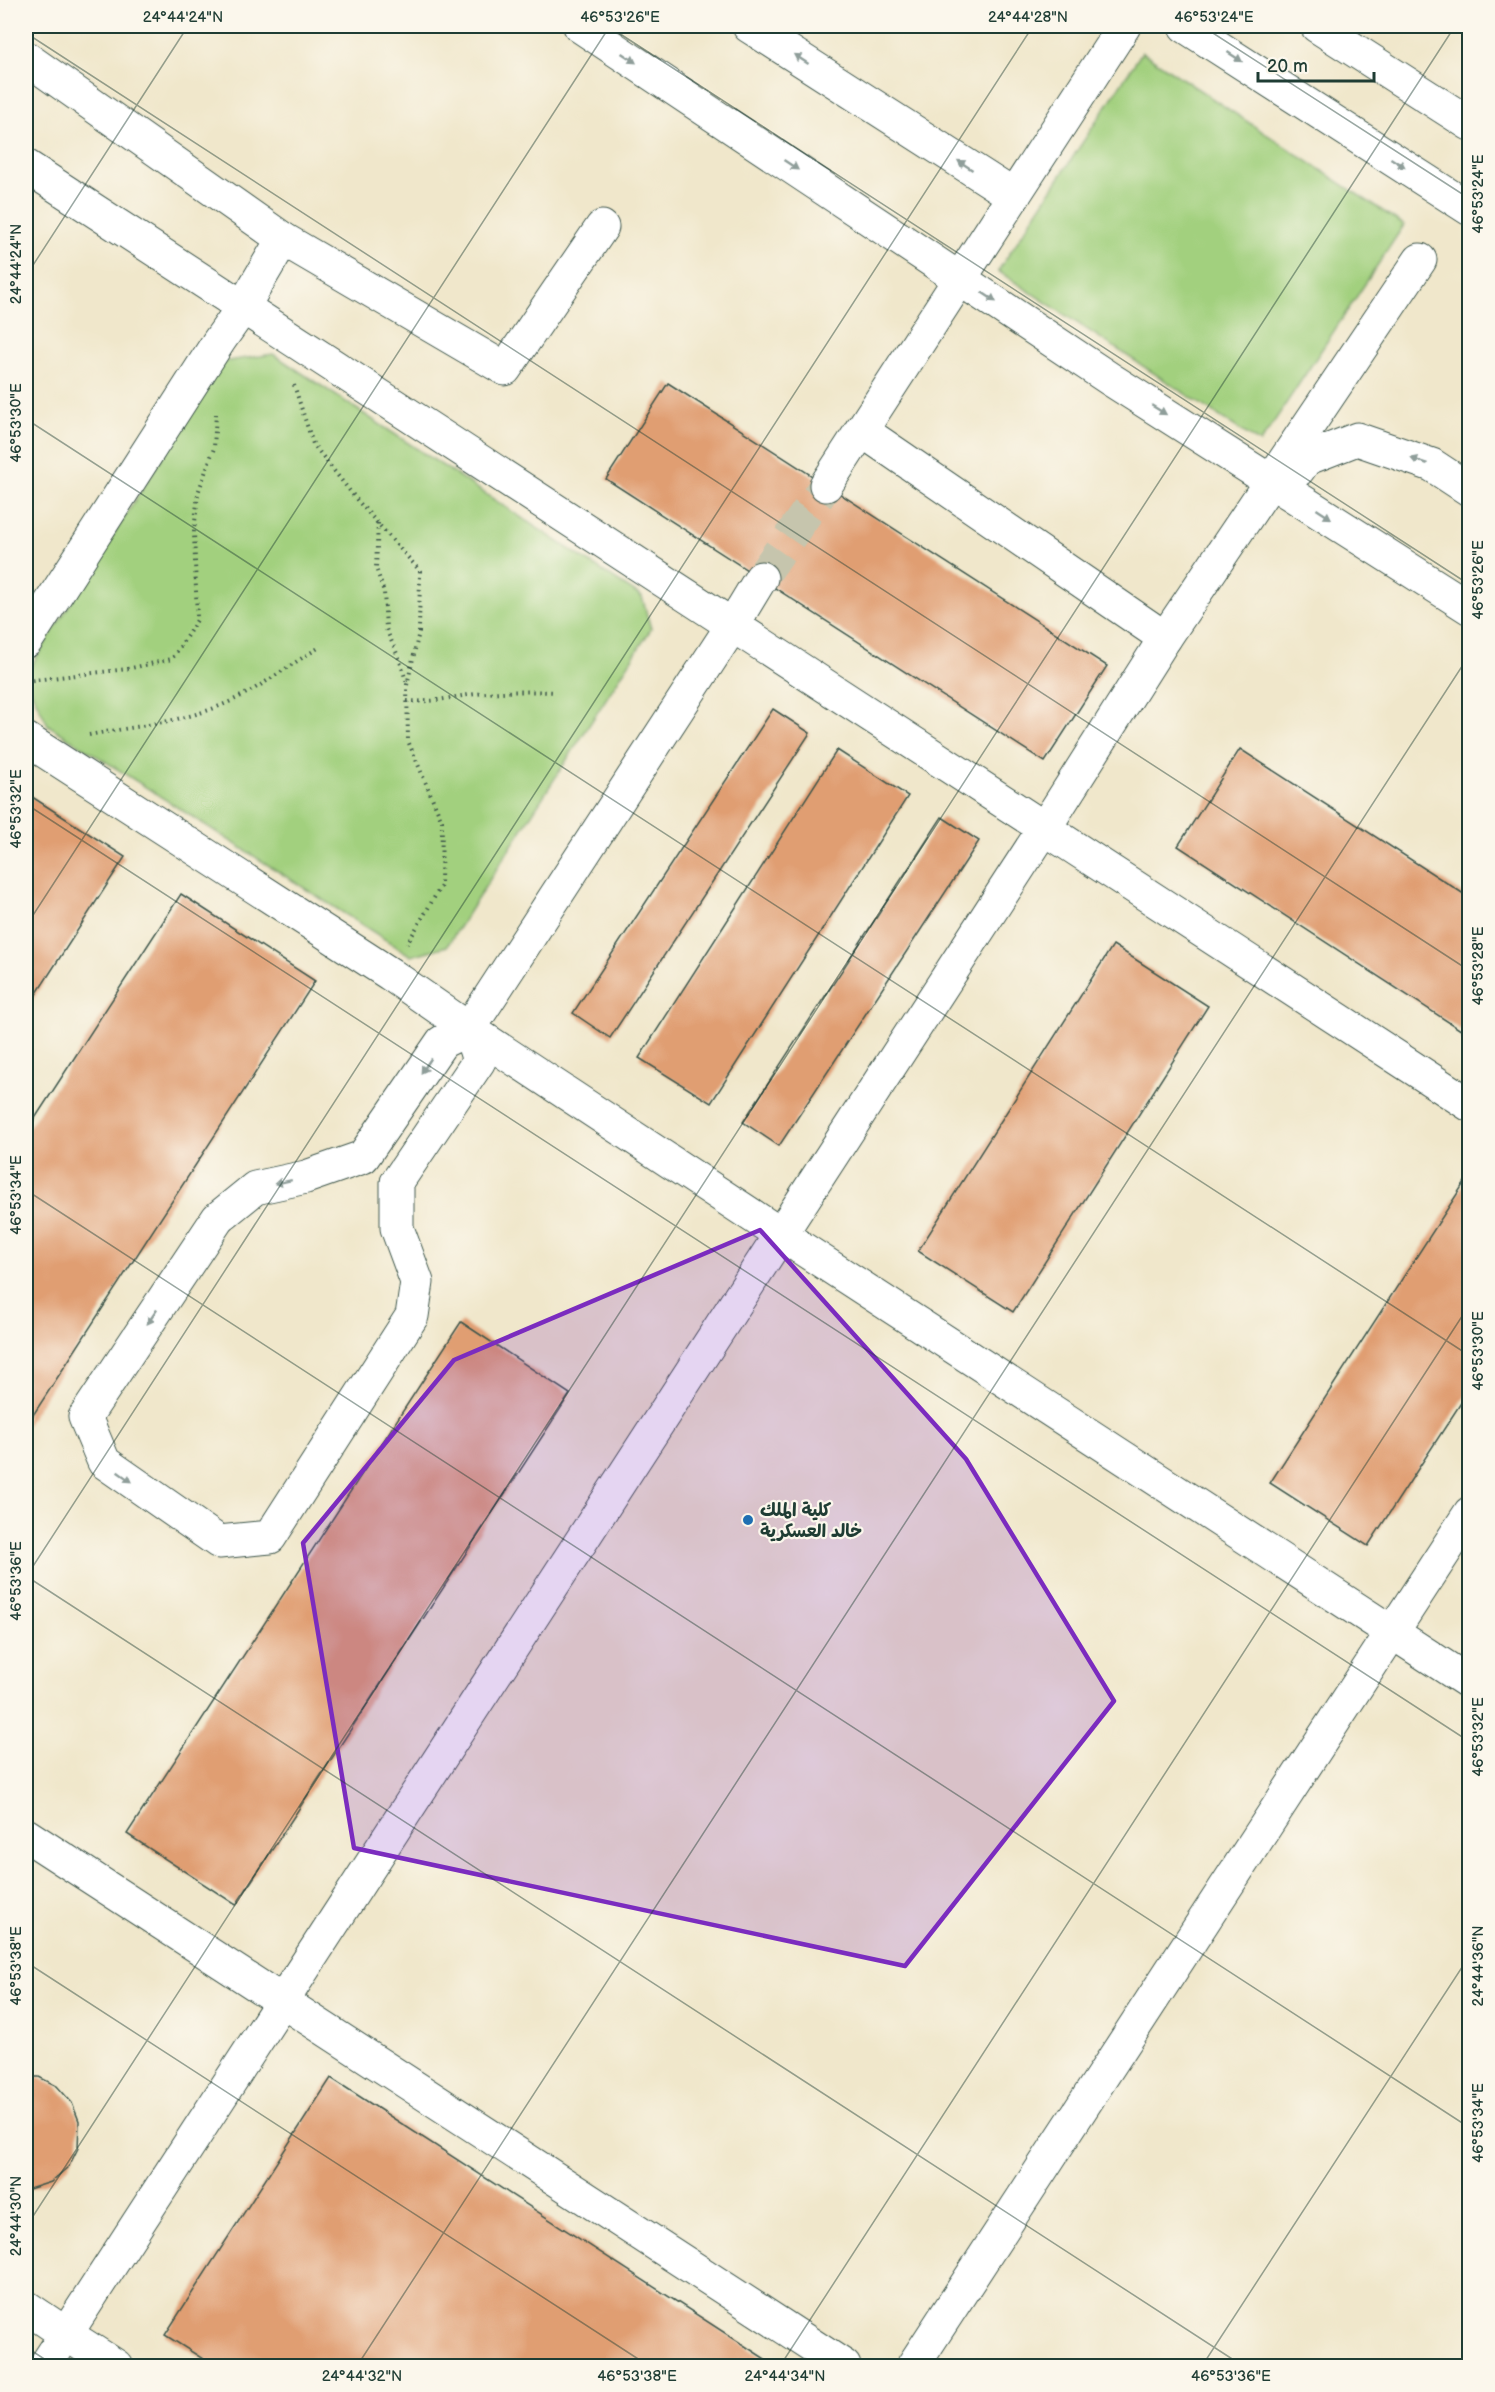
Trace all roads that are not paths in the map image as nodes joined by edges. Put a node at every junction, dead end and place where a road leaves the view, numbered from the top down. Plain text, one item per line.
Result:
1 (580, 26) edge
2 (749, 26) edge
3 (1124, 26) edge
4 (1185, 26) edge
5 (1317, 26) edge
6 (26, 58) edge
7 (1470, 124) edge
8 (26, 166) edge
9 (1014, 196) junction
10 (1470, 209) edge
11 (602, 226) dead end
12 (284, 239) junction
13 (1420, 260) dead end
14 (960, 277) junction
15 (243, 307) junction
16 (861, 430) junction
17 (1272, 481) junction
18 (826, 485) tunnel mouth
19 (1470, 490) edge
20 (761, 579) tunnel mouth
21 (1470, 608) edge
22 (732, 626) junction
23 (1165, 638) junction
24 (26, 641) edge
25 (30, 742) edge
26 (1044, 829) junction
27 (469, 1029) junction
28 (1470, 1105) edge
29 (780, 1234) junction
30 (1470, 1513) edge
31 (1393, 1633) junction
32 (1470, 1683) edge
33 (26, 1835) edge
34 (281, 2002) junction
35 (26, 2307) edge
36 (66, 2334) junction
37 (45, 2367) edge
38 (116, 2367) edge
39 (844, 2367) edge
40 (913, 2367) edge

1 -> 14 main road
9 -> 2 main road
3 - 9 main road
4 -> 10 main road
5 - 7 main road
6 - 12 main road
8 - 15 main road
9 - 14 main road
11 - 12 main road
12 - 15 main road
13 - 17 main road
14 - 16 main road
14 -> 17 main road
15 - 22 main road
15 - 24 main road
16 - 18 main road
16 - 23 main road
19 -> 17 main road
17 -> 21 main road
17 - 23 main road
20 - 22 main road
22 - 26 main road
22 - 27 main road
23 - 26 main road
25 - 27 main road
26 - 28 main road
26 - 29 main road
27 -> 27 main road
27 - 29 main road
29 - 31 main road
29 - 34 main road
30 - 31 main road
31 - 32 main road
31 - 40 main road
33 - 34 main road
34 - 36 main road
34 - 39 main road
35 - 36 main road
36 - 37 main road
36 - 38 main road

